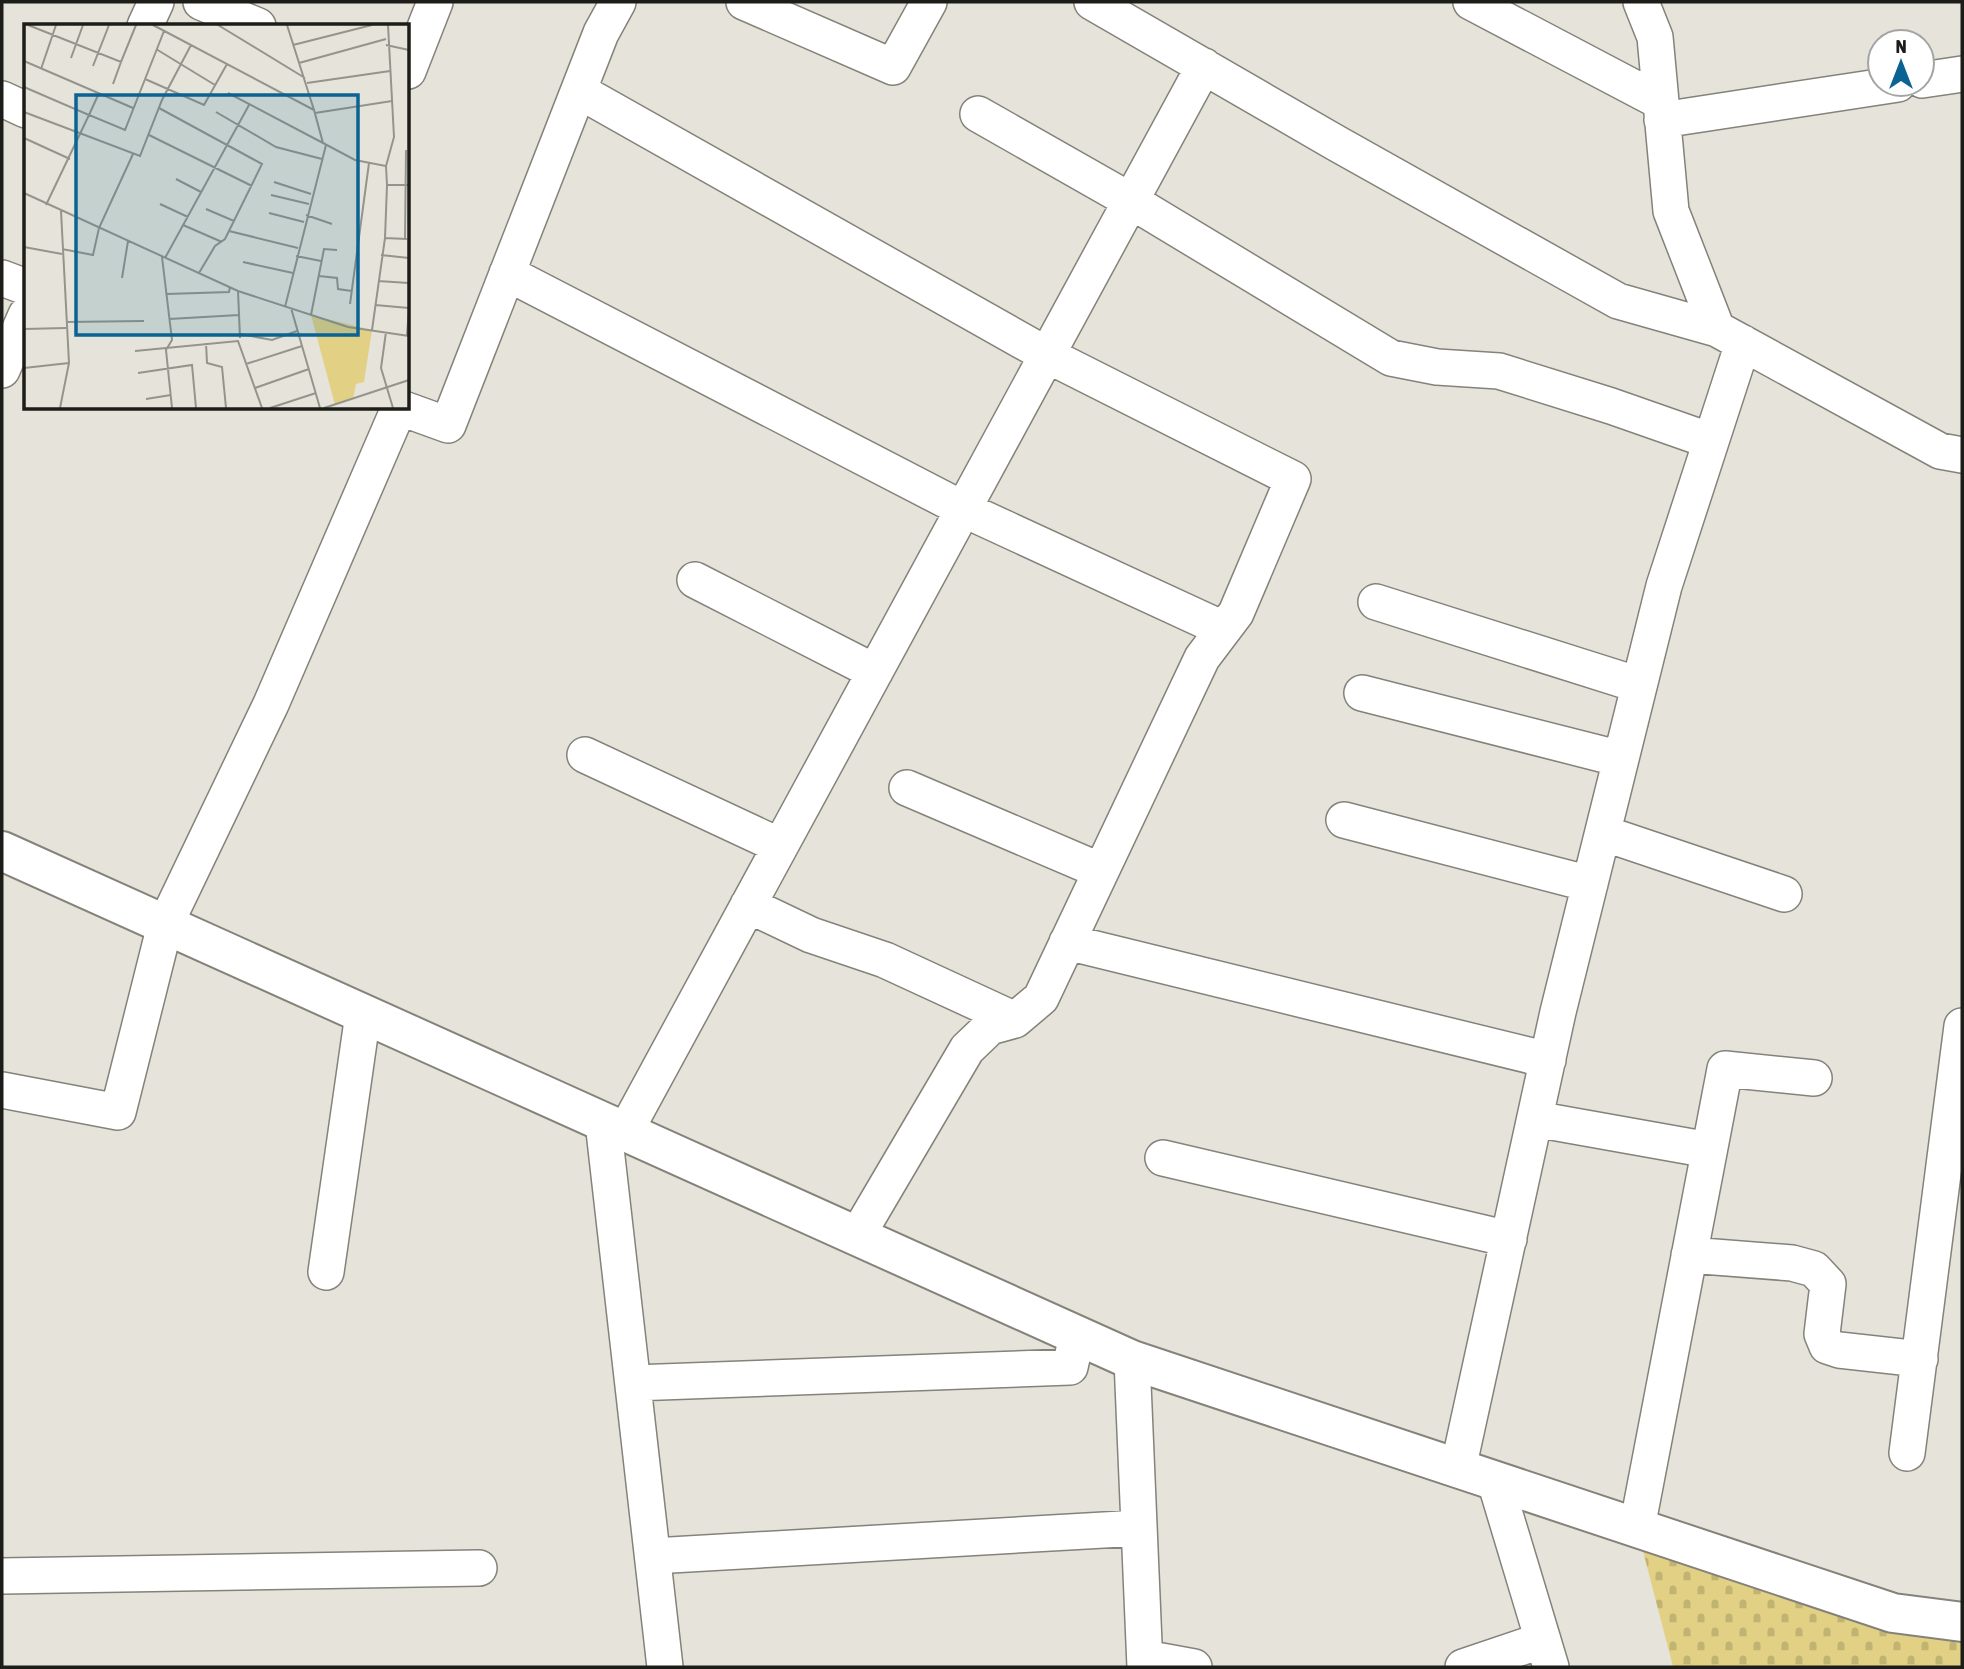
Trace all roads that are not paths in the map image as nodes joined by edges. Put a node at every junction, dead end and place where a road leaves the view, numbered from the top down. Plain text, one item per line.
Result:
1 (156, 2) edge
2 (201, 2) edge
3 (435, 2) edge
4 (618, 2) edge
5 (744, 2) edge
6 (929, 2) edge
7 (1093, 2) edge
8 (1471, 2) edge
9 (1642, 2) edge
10 (146, 24) edge
11 (253, 24) edge
12 (410, 66) edge
13 (1204, 66) junction
14 (1962, 74) edge
15 (1936, 78) edge
16 (1866, 88) edge
17 (579, 91) junction
18 (2, 99) edge
19 (24, 109) edge
20 (1662, 111) junction
21 (978, 114) dead end
22 (1130, 201) junction
23 (507, 273) junction
24 (2, 278) edge
25 (24, 286) edge
26 (24, 320) edge
27 (1730, 336) junction
28 (1047, 355) junction
29 (2, 370) edge
30 (399, 410) edge
31 (406, 410) edge
32 (1711, 441) junction
33 (1962, 455) edge
34 (963, 509) junction
35 (695, 580) dead end
36 (1376, 602) dead end
37 (1223, 629) junction
38 (875, 672) junction
39 (1639, 685) junction
40 (1362, 693) dead end
41 (585, 755) dead end
42 (1621, 759) junction
43 (907, 788) dead end
44 (1344, 820) dead end
45 (1602, 833) junction
46 (780, 846) junction
47 (2, 851) edge
48 (1101, 871) junction
49 (1590, 884) junction
50 (1784, 894) dead end
51 (748, 905) junction
52 (165, 925) junction
53 (1067, 942) junction
54 (363, 1014) junction
55 (1015, 1020) junction
56 (1962, 1026) edge
57 (1548, 1060) junction
58 (1814, 1078) dead end
59 (2, 1090) edge
60 (1535, 1119) junction
61 (614, 1127) junction
62 (1709, 1150) junction
63 (1163, 1158) dead end
64 (857, 1236) junction
65 (1508, 1239) junction
66 (1689, 1255) junction
67 (326, 1272) dead end
68 (1077, 1336) junction
69 (1920, 1359) junction
70 (1132, 1360) junction
71 (633, 1383) junction
72 (1907, 1453) dead end
73 (1458, 1469) junction
74 (1495, 1481) junction
75 (1139, 1528) junction
76 (1637, 1528) junction
77 (653, 1556) junction
78 (479, 1567) dead end
79 (2, 1576) edge
80 (1962, 1622) edge
81 (1547, 1654) edge
82 (1145, 1662) edge
83 (665, 1667) edge
84 (1194, 1667) edge
85 (1463, 1667) edge

1 - 10 street
2 - 11 street
3 - 12 street
4 - 17 street
5 - 6 street
7 - 13 street
8 - 20 street
9 - 20 street
13 - 22 street
13 - 27 street
14 - 15 street
16 - 20 street
17 - 23 street
17 - 28 street
18 - 19 street
20 - 27 street
21 - 22 street
22 - 28 street
22 - 32 street
23 - 31 street
23 - 34 street
24 - 25 street
26 - 29 street
27 - 32 street
27 - 33 street
28 - 34 street
28 - 37 street
30 - 52 street
32 - 39 street
34 - 37 street
34 - 38 street
35 - 38 street
36 - 39 street
37 - 48 street
38 - 46 street
39 - 42 street
40 - 42 street
41 - 46 street
42 - 45 street
43 - 48 street
44 - 49 street
45 - 49 street
45 - 50 street
46 - 51 street
47 - 52 street
48 - 53 street
49 - 57 street
51 - 55 street
51 - 61 street
52 - 54 street
52 - 59 street
53 - 55 street
53 - 57 street
54 - 61 street
54 - 67 street
55 - 64 street
56 - 69 street
57 - 60 street
58 - 62 street
60 - 62 street
60 - 65 street
61 - 64 street
61 - 71 street
62 - 66 street
63 - 65 street
64 - 68 street
65 - 73 street
66 - 69 street
66 - 76 street
68 - 70 street
68 - 71 street
69 - 72 street
70 - 73 street
70 - 75 street
71 - 77 street
73 - 74 street
74 - 76 street
74 - 81 street
75 - 77 street
75 - 82 street
76 - 80 street
77 - 83 street
78 - 79 street
81 - 85 street
82 - 84 street

